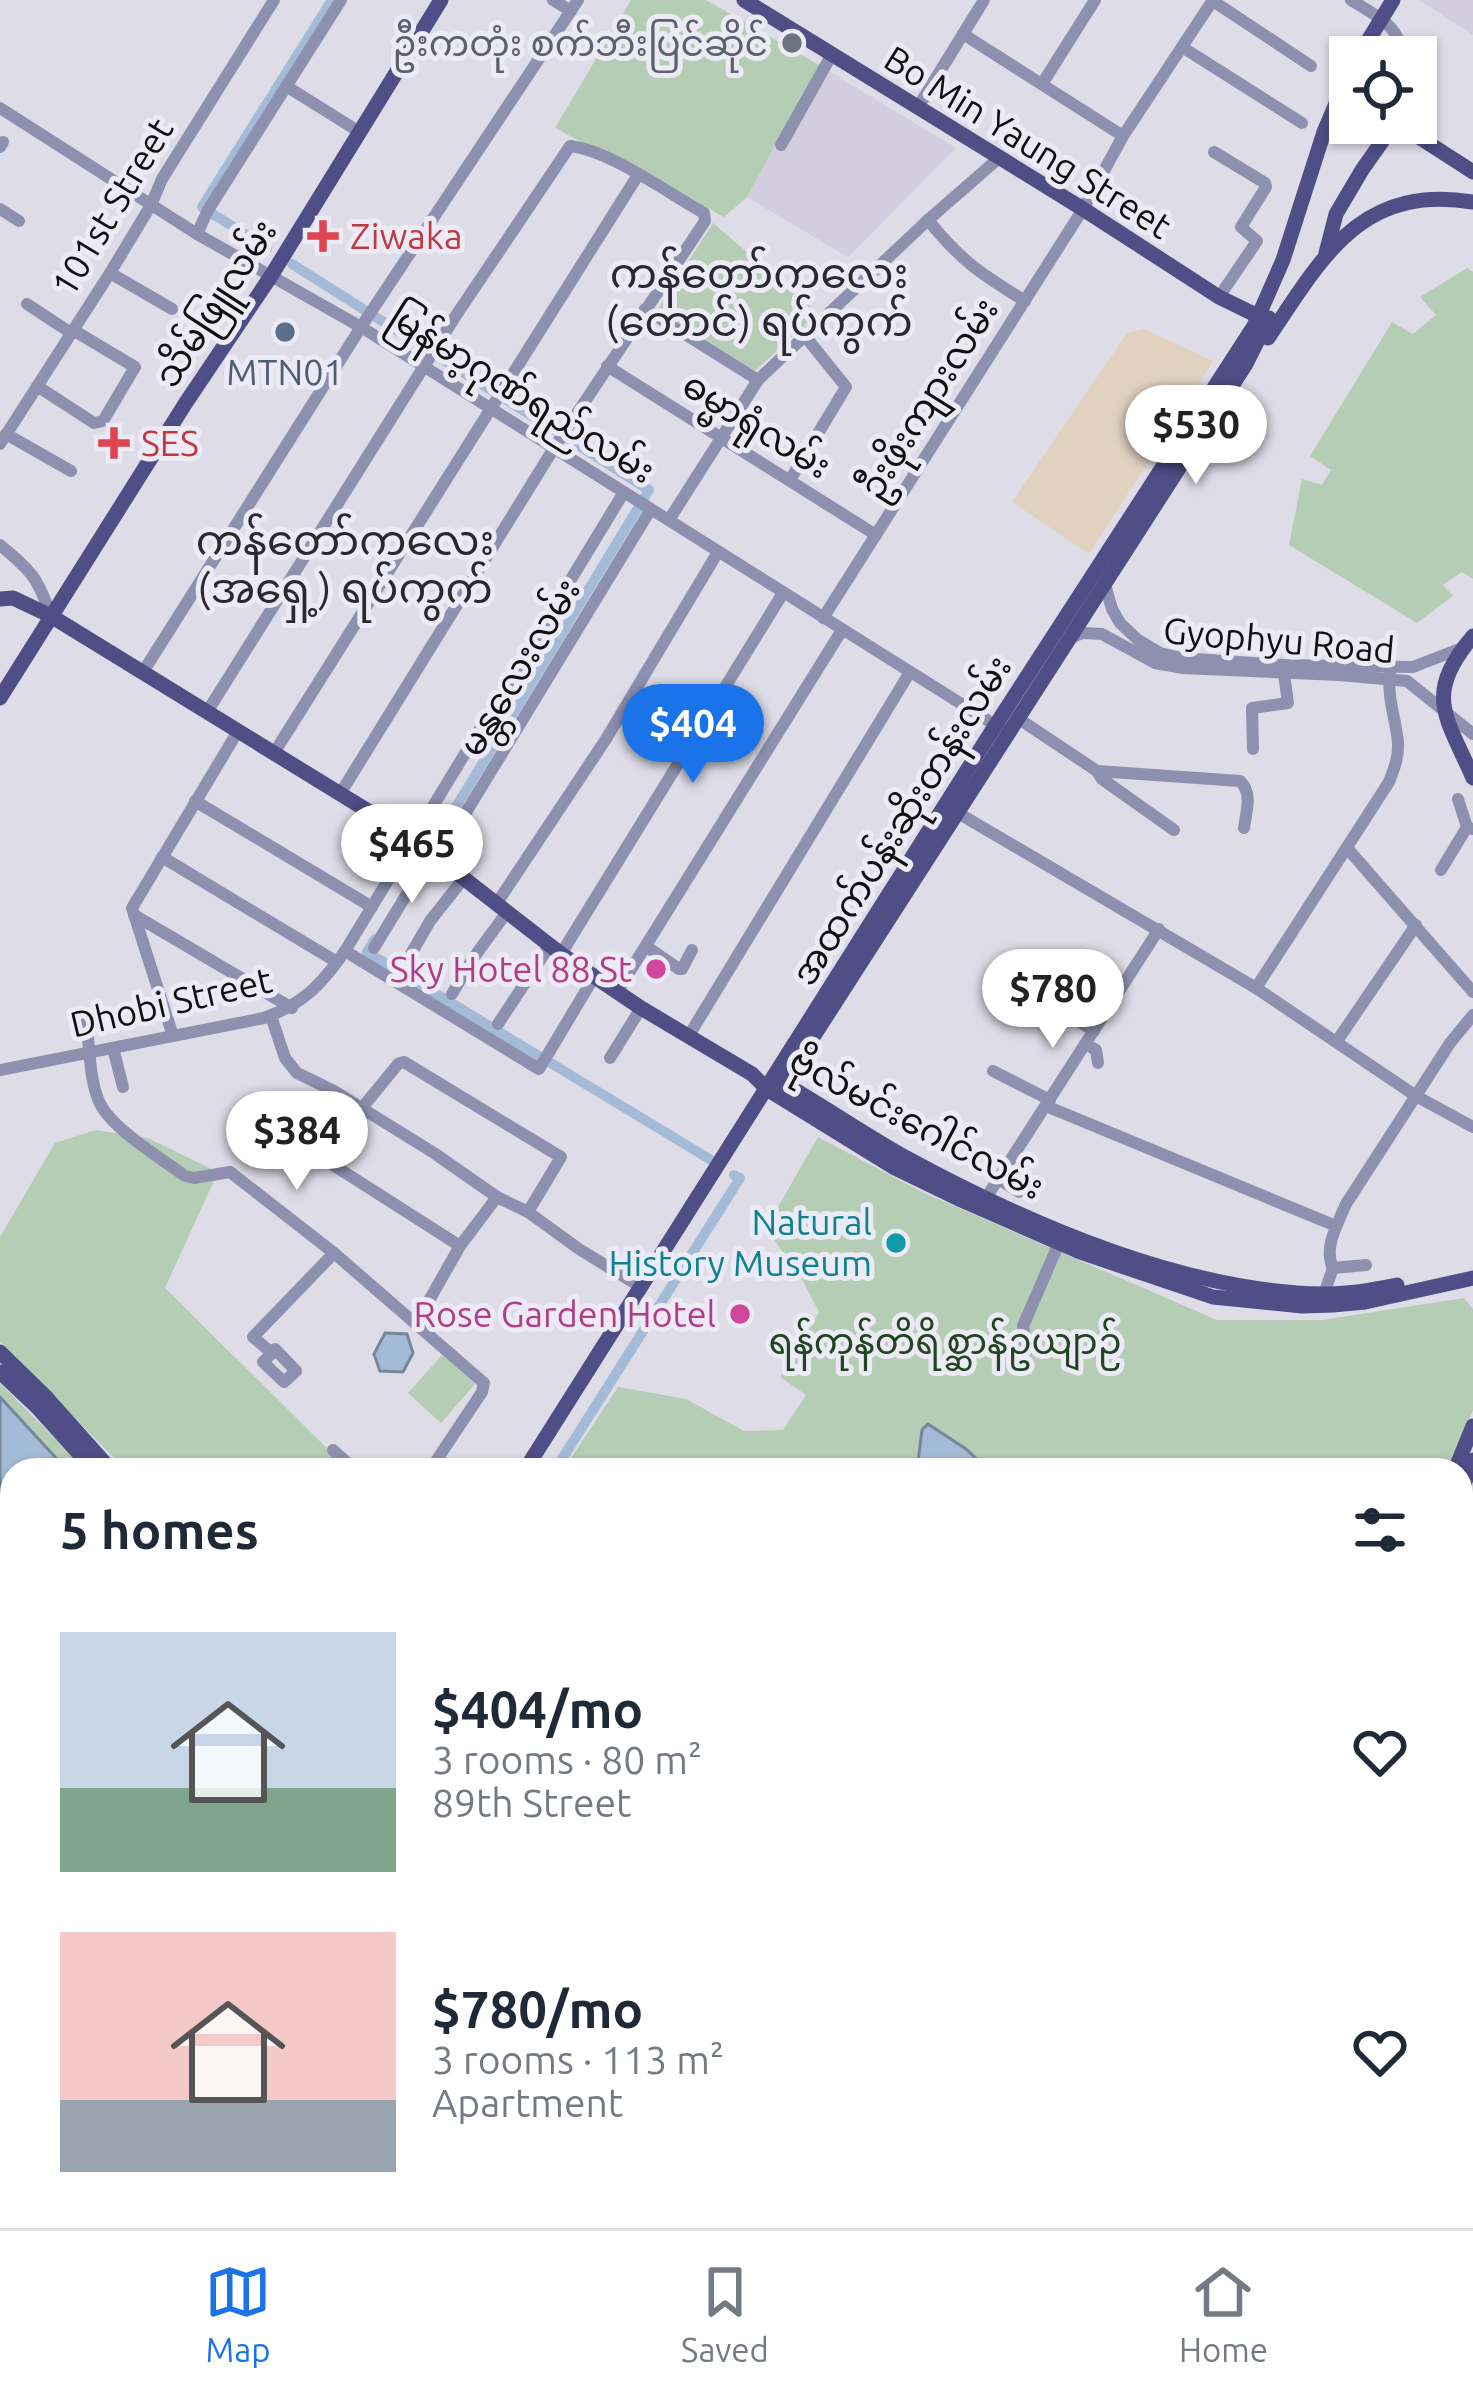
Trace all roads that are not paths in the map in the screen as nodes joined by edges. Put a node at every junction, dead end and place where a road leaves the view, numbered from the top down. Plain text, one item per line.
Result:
1 (274, 0) edge
2 (341, 0) edge
3 (553, 0) edge
4 (744, 0) edge
5 (984, 0) edge
6 (1095, 0) edge
7 (1213, 0) edge
8 (1352, 0) edge
9 (1393, 0) edge
10 (438, 1) edge
11 (575, 6) edge
12 (770, 7) edge
13 (963, 34) junction
14 (1371, 36) edge
15 (1397, 36) edge
16 (1182, 46) junction
17 (831, 56) junction
18 (1311, 66) dead end
19 (1042, 84) junction
20 (286, 86) junction
21 (918, 107) junction
22 (0, 108) edge
23 (18, 120) junction
24 (1329, 120) edge
25 (1302, 123) dead end
26 (358, 131) junction
27 (1123, 136) junction
28 (4, 141) edge
29 (1381, 144) edge
30 (1429, 144) edge
31 (782, 145) dead end
32 (1214, 152) dead end
33 (999, 158) junction
34 (1473, 172) edge
35 (638, 175) junction
36 (1473, 202) edge
37 (151, 205) junction
38 (0, 209) edge
39 (1083, 209) junction
40 (1336, 214) junction
41 (1371, 216) junction
42 (928, 220) junction
43 (19, 221) dead end
44 (196, 234) junction
45 (1325, 256) junction
46 (110, 273) junction
47 (271, 276) junction
48 (1223, 300) junction
49 (1025, 301) junction
50 (28, 304) dead end
51 (644, 308) junction
52 (172, 309) dead end
53 (1268, 321) junction
54 (362, 327) junction
55 (72, 331) junction
56 (805, 337) junction
57 (1244, 342) junction
58 (424, 366) junction
59 (607, 366) junction
60 (758, 380) junction
61 (37, 386) junction
62 (494, 403) junction
63 (721, 437) junction
64 (3, 439) edge
65 (554, 448) junction
66 (71, 471) dead end
67 (790, 480) junction
68 (624, 492) junction
69 (651, 509) junction
70 (669, 520) junction
71 (876, 535) junction
72 (0, 545) edge
73 (718, 552) junction
74 (1104, 581) junction
75 (783, 593) junction
76 (0, 598) edge
77 (51, 616) junction
78 (823, 618) junction
79 (842, 630) junction
80 (1069, 638) junction
81 (1468, 642) edge
82 (143, 671) junction
83 (910, 672) junction
84 (1390, 672) junction
85 (1284, 674) junction
86 (0, 698) edge
87 (1442, 706) junction
88 (207, 712) junction
89 (1008, 726) junction
90 (238, 731) junction
91 (1473, 734) edge
92 (1253, 749) dead end
93 (274, 753) junction
94 (1097, 771) junction
95 (1473, 778) edge
96 (340, 794) junction
97 (1458, 799) dead end
98 (195, 801) junction
99 (958, 813) junction
100 (1244, 828) dead end
101 (1470, 828) edge
102 (1174, 830) dead end
103 (412, 838) junction
104 (1347, 848) junction
105 (434, 854) junction
106 (162, 857) junction
107 (1442, 870) dead end
108 (911, 873) junction
109 (464, 878) junction
110 (372, 907) junction
111 (502, 908) junction
112 (132, 911) junction
113 (1416, 925) junction
114 (1159, 929) junction
115 (647, 947) junction
116 (374, 948) dead end
117 (555, 950) junction
118 (692, 950) dead end
119 (341, 957) junction
120 (404, 966) dead end
121 (1002, 974) dead end
122 (594, 977) junction
123 (1256, 988) junction
124 (617, 992) junction
125 (1473, 992) edge
126 (452, 994) dead end
127 (292, 1008) junction
128 (641, 1008) junction
129 (1473, 1015) edge
130 (271, 1016) junction
131 (86, 1023) dead end
132 (498, 1024) dead end
133 (173, 1036) junction
134 (688, 1036) junction
135 (1090, 1038) junction
136 (1337, 1041) junction
137 (113, 1048) junction
138 (91, 1052) junction
139 (610, 1058) dead end
140 (1098, 1063) dead end
141 (0, 1070) edge
142 (993, 1071) dead end
143 (775, 1086) junction
144 (122, 1087) dead end
145 (339, 1094) junction
146 (1416, 1096) junction
147 (1048, 1103) junction
148 (362, 1108) junction
149 (1473, 1127) edge
150 (998, 1180) junction
151 (1019, 1192) dead end
152 (497, 1196) junction
153 (990, 1204) junction
154 (528, 1212) junction
155 (1336, 1226) junction
156 (1059, 1243) junction
157 (460, 1246) junction
158 (334, 1252) junction
159 (1366, 1265) dead end
160 (1333, 1268) junction
161 (1471, 1279) edge
162 (645, 1290) junction
163 (1328, 1299) junction
164 (427, 1304) dead end
165 (1027, 1351) dead end
166 (0, 1352) edge
167 (272, 1353) dead end
168 (0, 1372) edge
169 (560, 1424) junction
170 (1473, 1426) edge
171 (333, 1450) dead end
172 (83, 1458) edge
173 (100, 1458) edge
174 (342, 1458) edge
175 (438, 1458) edge
176 (534, 1458) edge
177 (543, 1458) edge
178 (1460, 1458) edge

1 - 37 street, 101st Street
2 - 20 street
3 - 11 street
4 - 12 main road, Bo Min Yaung Street
5 - 13 street
6 - 19 street
7 - 16 street, ဦးဖိုးကျားလမ်း
7 - 18 street
8 - 15 street
9 - 14 main road
10 - 26 main road, သိမ်ဖြူလမ်း
11 - 54 street
12 - 17 main road, Bo Min Yaung Street
13 - 19 street
13 - 21 street
16 - 25 street
16 - 27 street, ဦးဖိုးကျားလမ်း
17 - 21 main road, Bo Min Yaung Street
17 - 31 street
19 - 27 street
20 - 26 street
20 - 44 street
21 - 33 main road, Bo Min Yaung Street
22 - 23 street, မြန်မာ့ဂုဏ်ရည်လမ်း
23 - 28 street
23 - 37 street, မြန်မာ့ဂုဏ်ရည်လမ်း
24 - 53 main road, အထက်ပန်းဆိုးတန်းလမ်း
26 - 47 main road, သိမ်ဖြူလမ်း
27 - 39 street, ဦးဖိုးကျားလမ်း
29 - 40 main road
30 - 34 main road
32 - 48 street
33 - 39 main road, Bo Min Yaung Street
33 - 42 street
35 - 51 street
35 - 58 street
35 - 62 street
36 - 41 main road
37 - 44 street, မြန်မာ့ဂုဏ်ရည်လမ်း
37 - 46 street, 101st Street
38 - 43 street
39 - 48 main road, Bo Min Yaung Street
39 - 49 street, ဦးဖိုးကျားလမ်း
40 - 41 main road
40 - 45 main road
41 - 45 main road
42 - 49 street
42 - 56 street
44 - 47 street, မြန်မာ့ဂုဏ်ရည်လမ်း
45 - 53 main road
46 - 52 street
46 - 55 street, 101st Street
47 - 54 street, မြန်မာ့ဂုဏ်ရည်လမ်း
47 - 77 main road, သိမ်ဖြူလမ်း
48 - 53 main road, Bo Min Yaung Street
48 - 57 main road
49 - 71 street, ဦးဖိုးကျားလမ်း
50 - 55 street
51 - 59 street
51 - 60 street
53 - 57 main road, အထက်ပန်းဆိုးတန်းလမ်း
53 - 74 main road, အထက်ပန်းဆိုးတန်းလမ်း
54 - 58 street, မြန်မာ့ဂုဏ်ရည်လမ်း
54 - 82 street
55 - 61 street, 101st Street
55 - 61 street
56 - 60 street
56 - 67 street
57 - 89 main road, အထက်ပန်းဆိုးတန်းလမ်း
58 - 62 street, မြန်မာ့ဂုဏ်ရည်လမ်း
58 - 88 street
59 - 63 street, ဓမ္မာရုံလမ်း
59 - 65 street
60 - 63 street
61 - 64 street, 101st Street
62 - 65 street, မြန်မာ့ဂုဏ်ရည်လမ်း
62 - 93 street
63 - 67 street, ဓမ္မာရုံလမ်း
63 - 70 street
64 - 66 street
65 - 68 street, မြန်မာ့ဂုဏ်ရည်လမ်း
65 - 96 street
67 - 71 street, ဓမ္မာရုံလမ်း
68 - 69 street, မြန်မာ့ဂုဏ်ရည်လမ်း
68 - 103 street, မန္တလေးလမ်း
69 - 70 street, မြန်မာ့ဂုဏ်ရည်လမ်း
69 - 105 street, မန္တလေးလမ်း
70 - 73 street, မြန်မာ့ဂုဏ်ရည်လမ်း
71 - 78 street, ဦးဖိုးကျားလမ်း
72 - 77 street
73 - 75 street, မြန်မာ့ဂုဏ်ရည်လမ်း
73 - 111 street
74 - 80 main road, အထက်ပန်းဆိုးတန်းလမ်း
74 - 84 street, Gyophyu Road
75 - 78 street, မြန်မာ့ဂုဏ်ရည်လမ်း
75 - 117 street
76 - 77 main road
77 - 82 main road
77 - 86 main road, သိမ်ဖြူလမ်း
78 - 79 street, မြန်မာ့ဂုဏ်ရည်လမ်း
79 - 83 street, မြန်မာ့ဂုဏ်ရည်လမ်း
79 - 115 street
80 - 85 street, Gyophyu Road
80 - 89 main road, အထက်ပန်းဆိုးတန်းလမ်း
81 - 84 street, Gyophyu Road
81 - 87 main road
82 - 88 main road
83 - 89 street, မြန်မာ့ဂုဏ်ရည်လမ်း
83 - 134 street
84 - 85 street, Gyophyu Road
84 - 87 street, Gyophyu Road
84 - 104 street
85 - 92 street
87 - 91 street, Gyophyu Road
87 - 95 main road
88 - 90 main road
89 - 94 street, မြန်မာ့ဂုဏ်ရည်လမ်း
89 - 99 main road, အထက်ပန်းဆိုးတန်းလမ်း
89 - 108 main road, အထက်ပန်းဆိုးတန်းလမ်း
90 - 93 main road
90 - 98 street
93 - 96 main road
94 - 100 street
94 - 102 street, မြန်မာ့ဂုဏ်ရည်လမ်း
96 - 103 main road
97 - 101 street
98 - 106 street
98 - 110 street
99 - 108 main road, အထက်ပန်းဆိုးတန်းလမ်း
99 - 114 street
101 - 107 street
103 - 105 main road
103 - 110 street, Dhobi Street
104 - 113 street
104 - 123 street
105 - 109 main road
105 - 116 street, မန္တလေးလမ်း
106 - 112 street
106 - 119 street
108 - 143 main road, အထက်ပန်းဆိုးတန်းလမ်း
109 - 111 main road
109 - 120 street
110 - 119 street, Dhobi Street
111 - 117 main road
111 - 126 street
112 - 127 street
112 - 133 street
113 - 125 street
113 - 136 street
114 - 123 street
114 - 135 street
115 - 118 street
115 - 124 street
117 - 122 main road
117 - 132 street
119 - 122 street
119 - 127 street, Dhobi Street
121 - 135 street
122 - 124 main road
123 - 136 street
124 - 128 main road
127 - 130 street, Dhobi Street
128 - 134 main road
128 - 139 street
129 - 146 street
130 - 133 street, Dhobi Street
130 - 145 street
131 - 138 street
133 - 137 street, Dhobi Street
134 - 143 main road
135 - 140 street
135 - 147 street
136 - 146 street
137 - 138 street, Dhobi Street
137 - 144 street
138 - 141 street, Dhobi Street
138 - 158 street
142 - 147 street
143 - 153 main road, ဗိုလ်မင်းဂေါင်လမ်း
143 - 153 main road, ဗိုလ်မင်းဂေါင်လမ်း
143 - 162 main road, အထက်ပန်းဆိုးတန်းလမ်း
145 - 148 street
145 - 157 street
146 - 149 street
146 - 155 street
147 - 150 street
147 - 155 street
148 - 152 street
148 - 154 street
150 - 151 street
150 - 153 street
152 - 154 street
152 - 157 street
153 - 156 main road
153 - 163 main road, ဗိုလ်မင်းဂေါင်လမ်း
154 - 162 street
155 - 160 street
156 - 163 main road
156 - 165 street
157 - 164 street
158 - 167 street
158 - 175 street
159 - 160 street
160 - 163 street
161 - 163 main road
162 - 169 main road, အထက်ပန်းဆိုးတန်းလမ်း
166 - 173 main road
168 - 172 main road
169 - 176 main road, အထက်ပန်းဆိုးတန်းလမ်း
169 - 177 main road, အထက်ပန်းဆိုးတန်းလမ်း
170 - 178 main road
171 - 174 street

